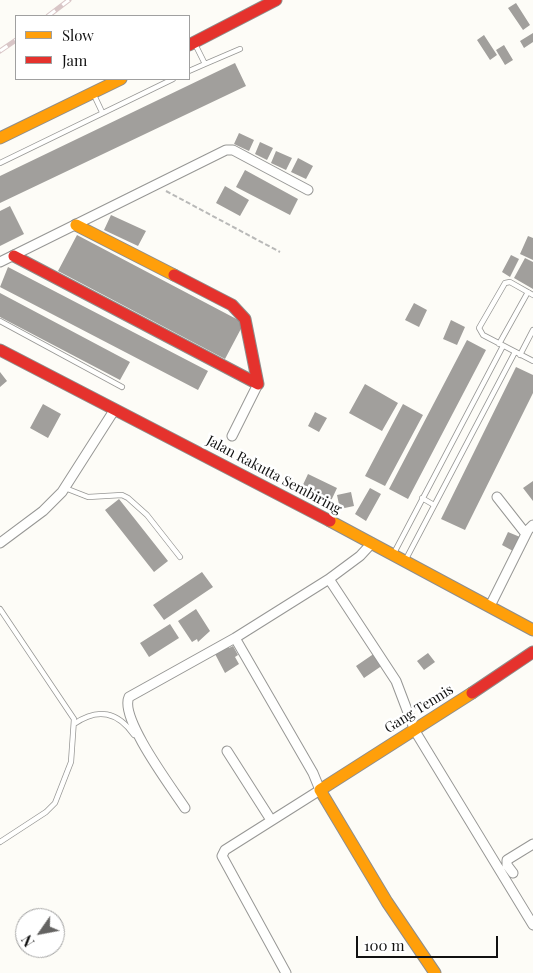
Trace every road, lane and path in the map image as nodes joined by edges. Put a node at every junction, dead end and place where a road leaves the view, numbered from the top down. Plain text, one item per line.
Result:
1 (276, 0) edge
2 (191, 43) edge
3 (240, 49) dead end
4 (205, 64) junction
5 (190, 71) edge
6 (112, 80) edge
7 (171, 80) edge
8 (92, 93) junction
9 (102, 112) junction
10 (0, 138) edge
11 (0, 163) edge
12 (155, 185) junction
13 (308, 190) dead end
14 (76, 225) junction
15 (280, 252) dead end
16 (14, 256) junction
17 (0, 262) edge
18 (530, 294) edge
19 (0, 321) edge
20 (533, 330) edge
21 (501, 345) junction
22 (0, 350) edge
23 (515, 352) junction
24 (520, 355) junction
25 (533, 361) edge
26 (258, 384) junction
27 (122, 387) dead end
28 (116, 409) junction
29 (232, 436) dead end
30 (65, 488) junction
31 (497, 497) dead end
32 (422, 498) junction
33 (434, 505) junction
34 (533, 525) edge
35 (526, 534) junction
36 (0, 543) edge
37 (372, 543) junction
38 (393, 554) junction
39 (180, 557) dead end
40 (405, 560) junction
41 (329, 579) junction
42 (490, 606) junction
43 (0, 609) edge
44 (533, 630) edge
45 (235, 638) junction
46 (533, 652) edge
47 (74, 724) junction
48 (415, 731) junction
49 (144, 748) junction
50 (227, 751) dead end
51 (320, 790) junction
52 (185, 808) dead end
53 (271, 820) junction
54 (0, 842) edge
55 (533, 844) edge
56 (513, 874) dead end
57 (533, 925) edge
58 (286, 973) edge
59 (435, 973) edge

1 - 2 main road
2 - 4 lane
3 - 4 lane
4 - 5 lane
6 - 8 main road
7 - 9 lane
8 - 9 lane
8 - 10 main road
9 - 11 lane
12 - 13 street
12 - 14 street
12 - 15 path
14 - 16 street
14 - 26 main road
16 - 17 street
16 - 26 main road
18 - 21 lane
18 - 21 lane
19 - 27 lane
20 - 24 lane
21 - 23 lane
21 - 32 lane
22 - 28 main road, Jalan Rakutta Sembiring
23 - 24 lane
23 - 33 lane
24 - 25 lane
26 - 29 street
28 - 30 street
28 - 37 main road, Jalan Rakutta Sembiring
30 - 36 street
30 - 39 lane
31 - 35 street
32 - 33 lane
32 - 38 lane
33 - 40 lane
34 - 35 street
35 - 42 street
37 - 38 main road, Jalan Rakutta Sembiring
37 - 41 street
38 - 40 main road, Jalan Rakutta Sembiring
40 - 42 main road, Jalan Rakutta Sembiring
41 - 45 street
41 - 48 street
42 - 44 main road, Jalan Rakutta Sembiring
43 - 47 lane
45 - 49 street
45 - 51 street
46 - 48 main road, Gang Tennis
47 - 49 lane
47 - 54 lane
48 - 51 main road, Gang Tennis
48 - 57 street
49 - 52 street
50 - 53 street
51 - 53 street
51 - 59 main road
53 - 58 street
55 - 56 street

